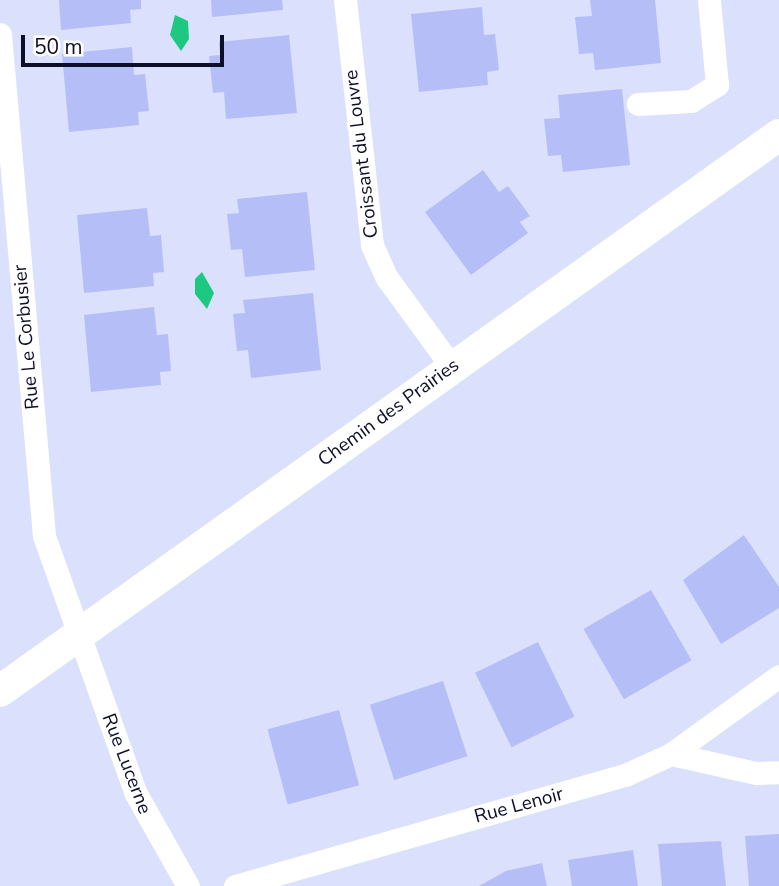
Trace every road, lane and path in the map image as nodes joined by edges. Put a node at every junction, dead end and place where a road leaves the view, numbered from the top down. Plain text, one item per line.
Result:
1 (345, 0) edge
2 (709, 0) edge
3 (0, 34) edge
4 (638, 104) dead end
5 (779, 135) edge
6 (452, 367) junction
7 (80, 634) junction
8 (779, 676) edge
9 (0, 691) edge
10 (671, 754) junction
11 (779, 772) edge
12 (187, 886) edge
13 (235, 886) edge

1 - 6 street, Croissant du Louvre
2 - 4 street
3 - 7 street, Rue Le Corbusier
5 - 6 street, Chemin des Prairies
6 - 7 street, Chemin des Prairies
7 - 9 street, Chemin des Prairies
7 - 12 street, Rue Lucerne
8 - 10 street, Rue Lenoir
10 - 11 street
10 - 13 street, Rue Lenoir

